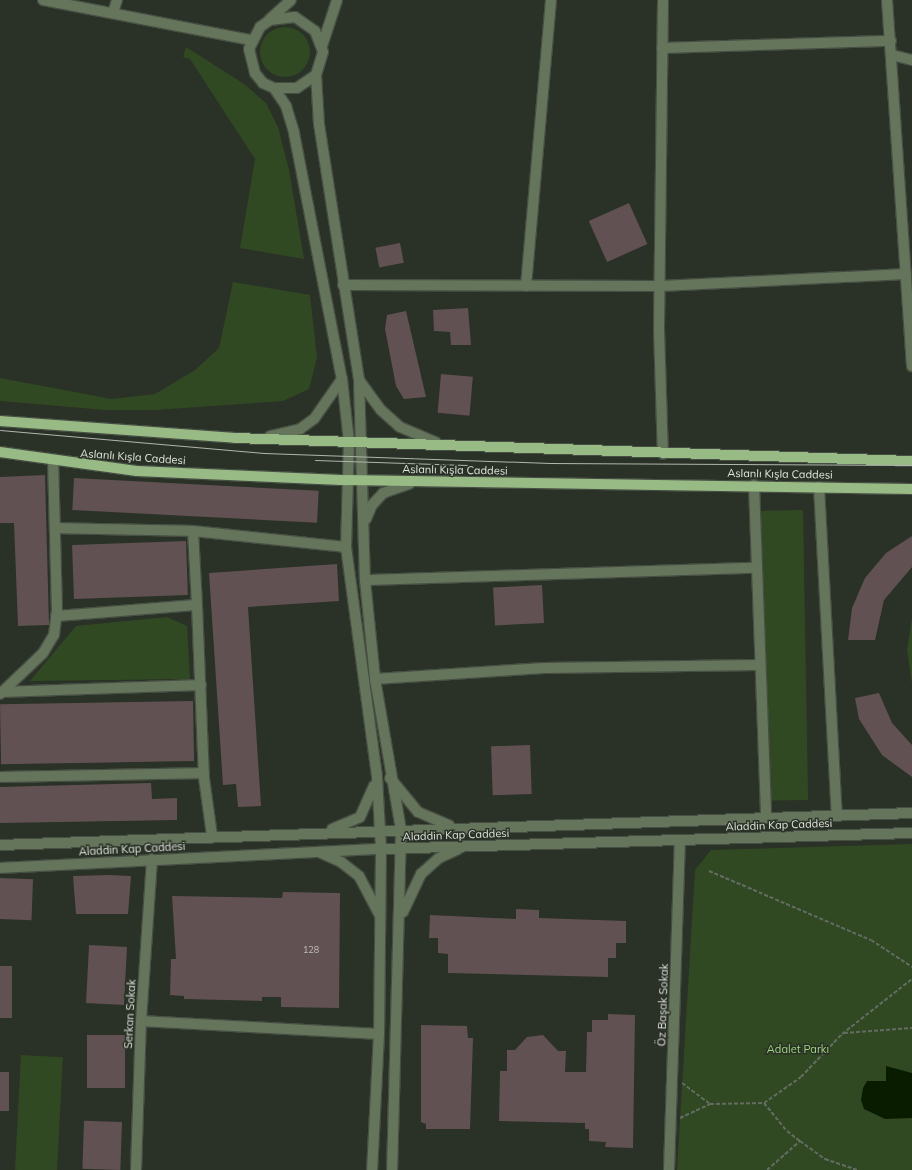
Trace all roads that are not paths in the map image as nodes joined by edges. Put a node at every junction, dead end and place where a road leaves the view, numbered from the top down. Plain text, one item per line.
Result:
1 (43, 0) edge
2 (117, 0) edge
3 (291, 0) edge
4 (337, 0) edge
5 (551, 0) edge
6 (662, 0) edge
7 (887, 0) edge
8 (113, 13) junction
9 (270, 20) junction
10 (252, 40) junction
11 (891, 41) junction
12 (322, 46) junction
13 (662, 48) junction
14 (892, 55) junction
15 (912, 60) edge
16 (316, 75) junction
17 (274, 88) junction
18 (906, 274) junction
19 (343, 286) junction
20 (526, 286) junction
21 (661, 286) junction
22 (912, 366) edge
23 (342, 380) junction
24 (359, 380) junction
25 (0, 421) edge
26 (235, 438) junction
27 (349, 441) junction
28 (364, 442) junction
29 (448, 445) junction
30 (0, 452) edge
31 (663, 454) junction
32 (912, 461) edge
33 (53, 462) junction
34 (347, 480) junction
35 (363, 480) junction
36 (423, 482) junction
37 (754, 485) junction
38 (819, 487) junction
39 (912, 489) edge
40 (364, 525) junction
41 (55, 528) junction
42 (193, 531) junction
43 (346, 547) junction
44 (757, 568) junction
45 (365, 580) junction
46 (197, 605) junction
47 (56, 616) junction
48 (758, 665) junction
49 (375, 679) junction
50 (200, 685) junction
51 (1, 693) edge
52 (204, 773) junction
53 (389, 776) junction
54 (0, 777) edge
55 (377, 777) junction
56 (912, 814) edge
57 (837, 816) junction
58 (766, 818) junction
59 (462, 828) junction
60 (380, 830) junction
61 (400, 830) junction
62 (316, 833) junction
63 (912, 833) edge
64 (212, 836) junction
65 (680, 840) junction
66 (0, 845) edge
67 (462, 847) junction
68 (381, 849) junction
69 (401, 849) junction
70 (317, 852) junction
71 (152, 859) junction
72 (0, 868) edge
73 (381, 922) junction
74 (400, 922) junction
75 (141, 1021) junction
76 (379, 1034) junction
77 (136, 1170) edge
78 (372, 1170) edge
79 (392, 1170) edge
80 (669, 1170) edge

1 - 8 street
2 - 8 street
3 - 9 street
4 - 12 street
5 - 20 street
6 - 13 street
7 - 11 street
8 - 10 street
9 - 10 street
9 - 12 street
10 - 17 street
11 - 13 street
11 - 14 street
12 - 16 street
13 - 21 street
14 - 15 street
14 - 18 street
16 - 17 street
16 - 19 street
17 - 23 street
18 - 21 street
18 - 22 street
19 - 20 street
19 - 24 street
20 - 21 street
21 - 31 street
23 - 26 street
23 - 27 street
24 - 28 street
24 - 29 street
25 - 26 main road, Aslanlı Kışla Caddesi
26 - 27 main road, Aslanlı Kışla Caddesi
27 - 28 main road, Aslanlı Kışla Caddesi
27 - 34 street
28 - 29 main road, Aslanlı Kışla Caddesi
28 - 35 street
29 - 31 main road, Aslanlı Kışla Caddesi
30 - 33 main road, Aslanlı Kışla Caddesi
31 - 32 main road, Aslanlı Kışla Caddesi
33 - 34 main road, Aslanlı Kışla Caddesi
33 - 41 street
34 - 35 main road, Aslanlı Kışla Caddesi
34 - 43 street
35 - 36 main road, Aslanlı Kışla Caddesi
35 - 40 street
36 - 37 main road, Aslanlı Kışla Caddesi
36 - 40 street
37 - 38 main road, Aslanlı Kışla Caddesi
37 - 44 street
38 - 39 main road, Aslanlı Kışla Caddesi
38 - 57 street
40 - 45 street
41 - 42 street
41 - 47 street
42 - 43 street
42 - 46 street
43 - 55 street
44 - 45 street
44 - 48 street
45 - 49 street
46 - 47 street
46 - 50 street
47 - 51 street
48 - 49 street
48 - 58 street
49 - 53 street
50 - 51 street
50 - 52 street
52 - 54 street
52 - 64 street
53 - 59 street
53 - 61 street
55 - 60 street
55 - 62 street
56 - 57 street, Aladdin Kap Caddesi
57 - 58 street, Aladdin Kap Caddesi
58 - 59 street, Aladdin Kap Caddesi
59 - 61 street, Aladdin Kap Caddesi
60 - 61 street, Aladdin Kap Caddesi
60 - 62 street, Aladdin Kap Caddesi
60 - 68 street
61 - 69 street
62 - 64 street, Aladdin Kap Caddesi
63 - 65 street, Aladdin Kap Caddesi
64 - 66 street, Aladdin Kap Caddesi
65 - 67 street, Aladdin Kap Caddesi
65 - 80 street, Öz Başak Sokak
67 - 69 street, Aladdin Kap Caddesi
67 - 74 street
68 - 69 street, Aladdin Kap Caddesi
68 - 70 street, Aladdin Kap Caddesi
68 - 73 street
69 - 74 street
70 - 71 street, Aladdin Kap Caddesi
70 - 73 street
71 - 72 street, Aladdin Kap Caddesi
71 - 75 street, Serkan Sokak
73 - 76 street
74 - 79 street
75 - 76 street
75 - 77 street, Serkan Sokak
76 - 78 street

